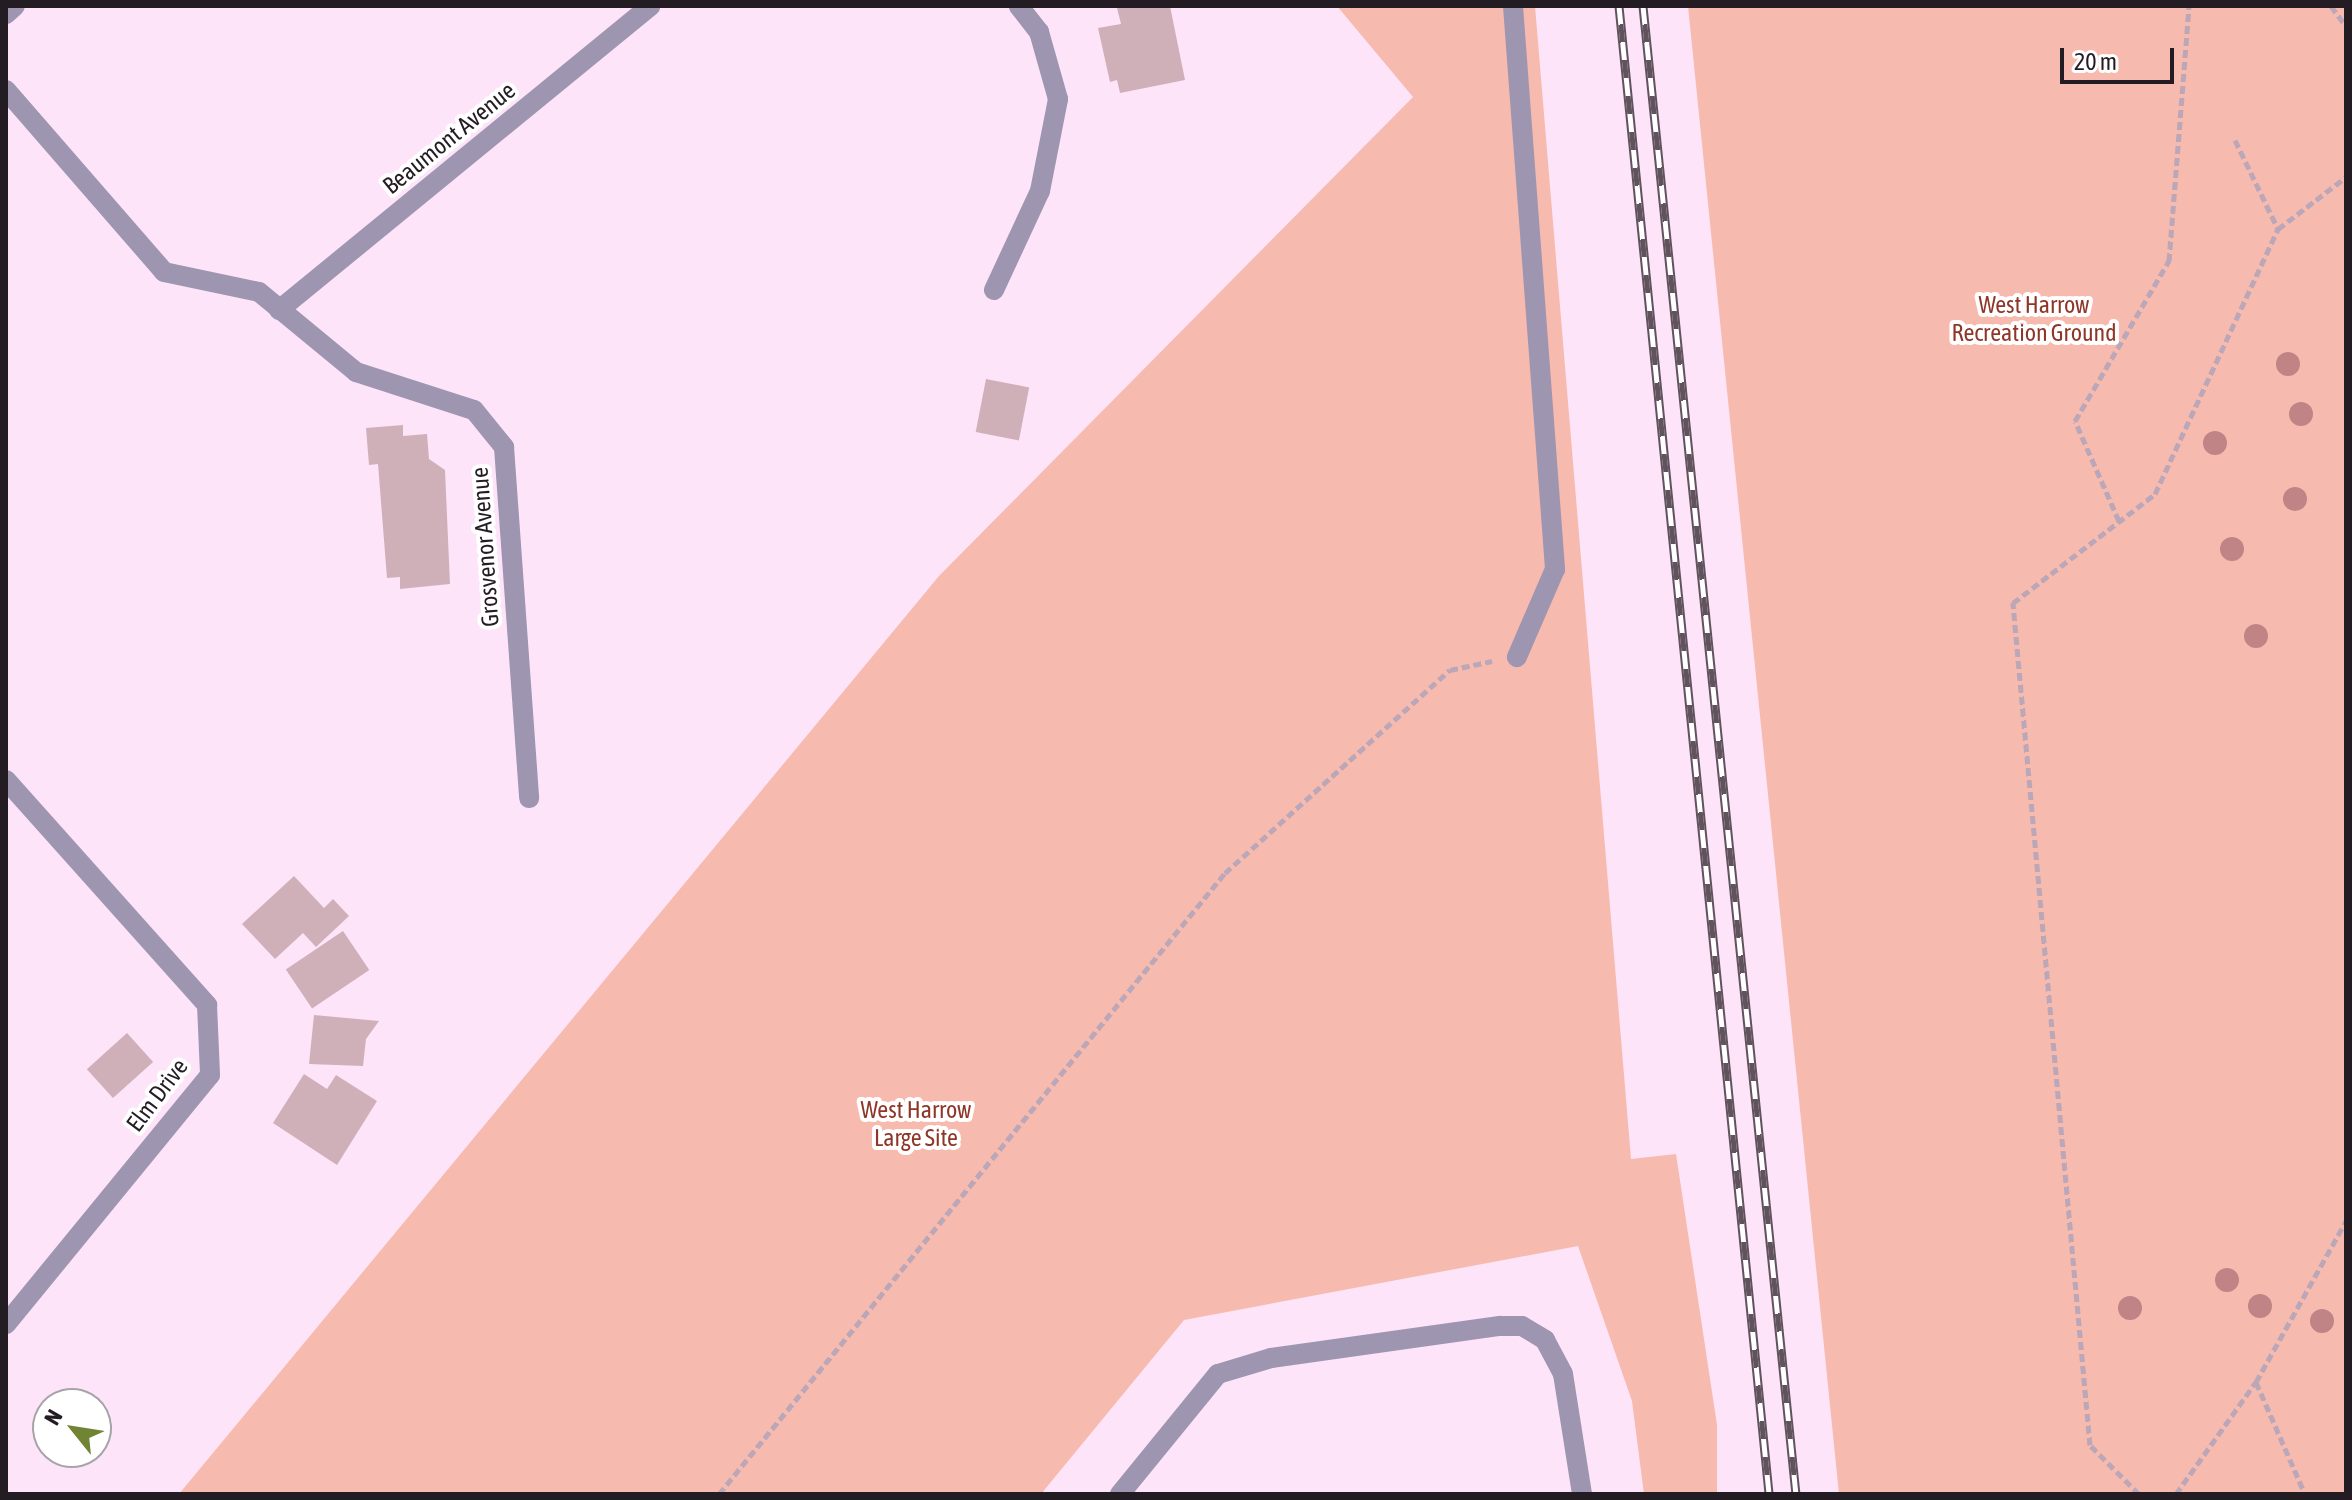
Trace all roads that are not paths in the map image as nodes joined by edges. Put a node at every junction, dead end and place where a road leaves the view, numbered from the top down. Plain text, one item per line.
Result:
1 (15, 6) edge
2 (651, 6) edge
3 (1019, 6) edge
4 (1513, 6) edge
5 (6, 14) edge
6 (6, 90) edge
7 (994, 290) dead end
8 (279, 310) junction
9 (1517, 657) road end
10 (6, 780) edge
11 (529, 798) dead end
12 (6, 1324) edge
13 (1120, 1494) edge
14 (1582, 1494) edge

1 - 5 street
2 - 8 street, Beaumont Avenue
3 - 7 street
4 - 9 street
6 - 8 street, Grosvenor Avenue
8 - 11 street, Grosvenor Avenue
10 - 12 street, Elm Drive
13 - 14 street

